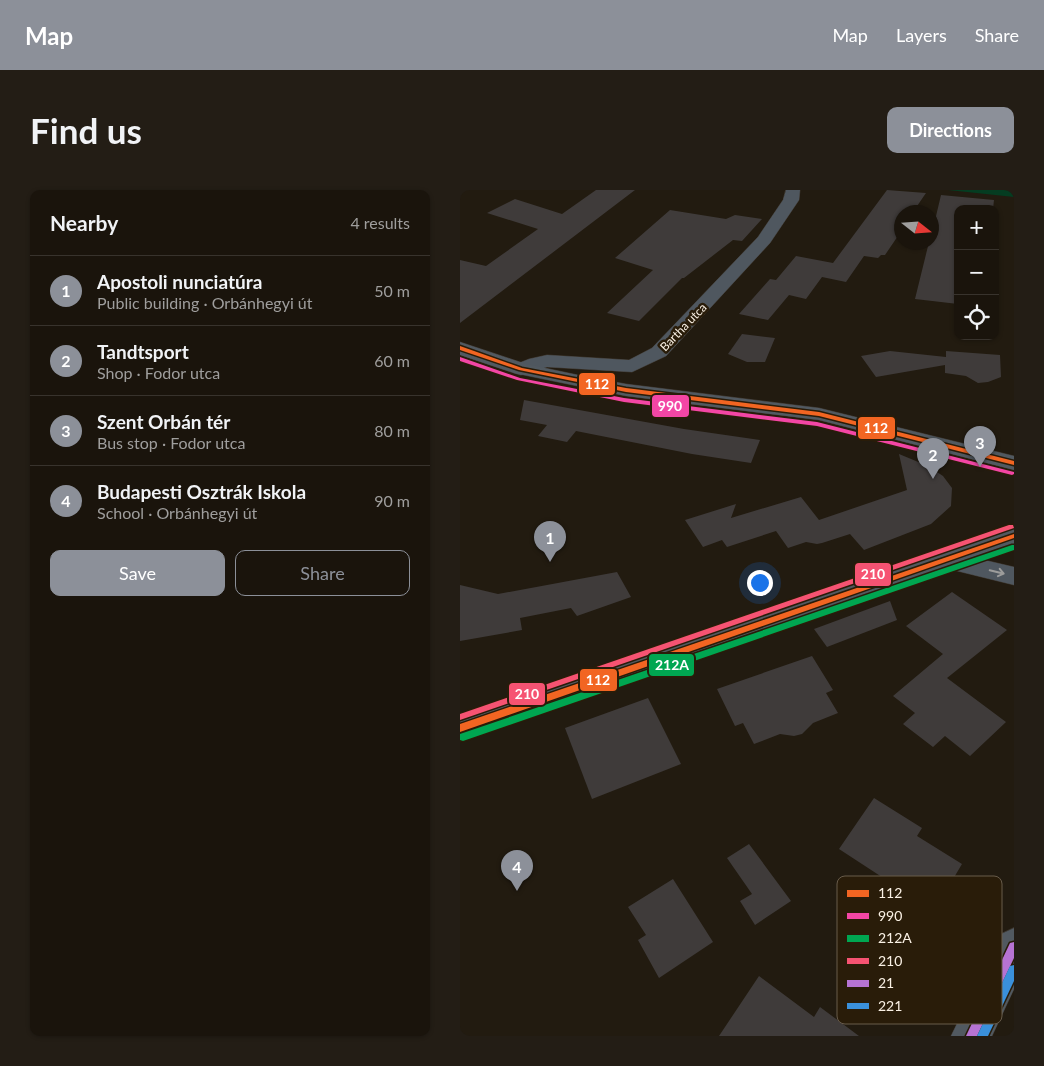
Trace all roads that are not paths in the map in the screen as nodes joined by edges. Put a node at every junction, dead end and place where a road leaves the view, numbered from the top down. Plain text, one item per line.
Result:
1 (793, 190) edge
2 (460, 348) edge
3 (521, 369) junction
4 (1014, 463) edge
5 (1014, 536) edge
6 (946, 560) junction
7 (1014, 576) edge
8 (460, 728) edge
9 (1014, 947) edge
10 (1002, 972) edge
11 (977, 1024) edge
12 (971, 1036) edge

1 - 3 street, Bartha utca
2 - 3 street
3 - 4 street
5 - 6 street
6 -> 7 street
6 - 8 street
9 - 10 street
11 - 12 street

